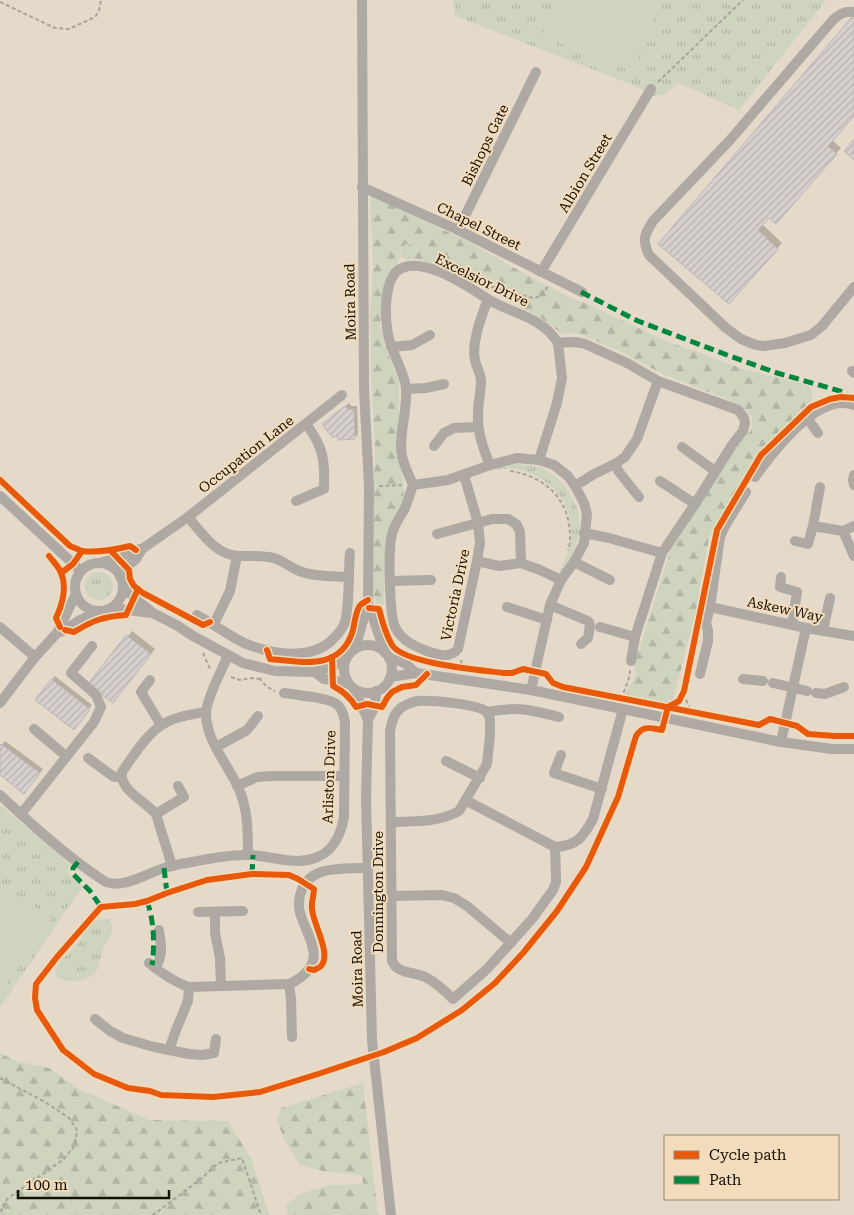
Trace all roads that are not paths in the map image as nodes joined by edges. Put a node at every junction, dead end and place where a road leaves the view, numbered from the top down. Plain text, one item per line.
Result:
1 (362, 0) edge
2 (854, 12) edge
3 (536, 72) dead end
4 (651, 89) road end
5 (362, 187) junction
6 (458, 230) junction
7 (541, 272) junction
8 (854, 287) edge
9 (582, 292) dead end
10 (488, 299) junction
11 (430, 336) dead end
12 (558, 343) junction
13 (391, 347) junction
14 (658, 381) junction
15 (444, 384) dead end
16 (406, 389) junction
17 (342, 395) dead end
18 (854, 405) edge
19 (807, 418) junction
20 (306, 424) junction
21 (478, 427) junction
22 (818, 432) dead end
23 (434, 446) dead end
24 (682, 447) dead end
25 (539, 460) junction
26 (615, 464) junction
27 (490, 465) junction
28 (715, 471) junction
29 (464, 475) junction
30 (854, 475) edge
31 (755, 477) dead end
32 (660, 481) dead end
33 (413, 485) junction
34 (854, 485) edge
35 (575, 486) junction
36 (820, 487) dead end
37 (746, 492) dead end
38 (0, 496) edge
39 (639, 497) dead end
40 (296, 501) dead end
41 (695, 504) junction
42 (188, 517) junction
43 (478, 523) junction
44 (814, 526) junction
45 (854, 526) edge
46 (843, 531) junction
47 (584, 533) junction
48 (438, 534) dead end
49 (795, 541) dead end
50 (142, 549) junction
51 (350, 553) dead end
52 (662, 553) junction
53 (237, 556) junction
54 (854, 556) edge
55 (477, 561) junction
56 (103, 562) junction
57 (574, 562) junction
58 (522, 563) junction
59 (80, 570) junction
60 (348, 577) junction
61 (782, 577) dead end
62 (431, 580) dead end
63 (561, 580) junction
64 (610, 580) dead end
65 (121, 581) junction
66 (390, 582) junction
67 (76, 594) junction
68 (830, 598) dead end
69 (368, 603) junction
70 (550, 605) junction
71 (507, 607) dead end
72 (710, 607) junction
73 (106, 609) junction
74 (152, 613) junction
75 (197, 615) dead end
76 (547, 620) junction
77 (214, 624) junction
78 (792, 625) junction
79 (0, 626) edge
80 (600, 627) dead end
81 (806, 628) junction
82 (822, 631) junction
83 (57, 634) junction
84 (854, 636) edge
85 (635, 637) junction
86 (581, 644) dead end
87 (92, 646) dead end
88 (355, 649) junction
89 (387, 655) junction
90 (228, 656) junction
91 (35, 657) junction
92 (346, 659) junction
93 (631, 661) road end
94 (315, 672) junction
95 (416, 673) junction
96 (700, 674) dead end
97 (390, 677) junction
98 (743, 679) dead end
99 (150, 680) dead end
100 (352, 686) junction
101 (844, 686) dead end
102 (793, 687) junction
103 (531, 690) junction
104 (376, 691) junction
105 (284, 693) road end
106 (0, 703) edge
107 (623, 704) junction
108 (206, 712) junction
109 (487, 712) junction
110 (258, 716) dead end
111 (559, 717) dead end
112 (368, 720) junction
113 (161, 725) junction
114 (34, 729) dead end
115 (780, 742) junction
116 (216, 748) junction
117 (854, 749) edge
118 (561, 754) dead end
119 (66, 756) junction
120 (88, 758) dead end
121 (446, 761) dead end
122 (344, 776) junction
123 (121, 777) junction
124 (480, 778) junction
125 (178, 786) dead end
126 (237, 786) junction
127 (602, 789) junction
128 (0, 795) edge
129 (466, 801) junction
130 (20, 814) junction
131 (156, 814) junction
132 (391, 822) junction
133 (555, 847) junction
134 (248, 855) junction
135 (172, 866) junction
136 (368, 868) junction
137 (391, 896) junction
138 (243, 911) dead end
139 (198, 912) dead end
140 (215, 912) junction
141 (158, 930) dead end
142 (511, 943) junction
143 (289, 984) junction
144 (190, 986) junction
145 (221, 986) junction
146 (95, 1019) dead end
147 (292, 1038) dead end
148 (216, 1040) dead end
149 (169, 1050) junction
150 (391, 1215) edge

1 - 5 street, Moira Road
2 - 8 street
3 - 6 street, Bishops Gate
4 - 7 street, Albion Street
5 - 6 street, Chapel Street
5 - 69 street, Moira Road
6 - 7 street, Chapel Street
7 - 9 street, Chapel Street
10 - 12 street, Excelsior Drive
10 - 13 street, Excelsior Drive
10 - 21 street
11 - 13 street
12 - 14 street
12 - 25 street
13 - 16 street, Excelsior Drive
14 - 26 street
14 - 28 street
15 - 16 street
16 - 33 street, Excelsior Drive
17 - 20 street, Occupation Lane
18 - 19 street
19 - 22 street
19 - 31 street
20 - 40 street
20 - 42 street, Occupation Lane
21 - 23 street
21 - 27 street
24 - 28 street
25 - 27 street
25 - 35 street
26 - 35 street
26 - 39 street
27 - 29 street
28 - 41 street
29 - 33 street
29 - 43 street, Victoria Drive
30 - 34 street
32 - 41 street
33 - 66 street, Victoria Drive
35 - 47 street
36 - 44 street
37 - 72 street
38 - 59 street
41 - 52 street
42 - 50 street, Occupation Lane
42 - 53 street
43 - 48 street
43 - 55 street, Victoria Drive
43 - 58 street
44 - 46 street
44 - 49 street
45 - 46 street
46 - 54 street
47 - 52 street
47 - 57 street
50 - 56 street
50 - 65 street
51 - 60 street
52 - 85 street
53 - 60 street
53 - 77 street
55 - 58 street
55 - 66 street, Victoria Drive
56 - 59 street
56 - 65 street
57 - 63 street
57 - 64 street
58 - 63 street
59 - 67 street
60 - 77 street
61 - 78 street
62 - 66 street
63 - 70 street
65 - 73 street
65 - 74 street
67 - 73 street
67 - 83 street
68 - 82 street
69 - 88 street, Moira Road
69 - 89 street, Moira Road
70 - 76 street
70 - 86 street
71 - 76 street
72 - 78 street, Askew Way
72 - 96 street
73 - 74 street
73 - 83 street
74 - 90 street
75 - 77 street
76 - 103 street
78 - 81 street, Askew Way
79 - 91 street
80 - 85 street
81 - 82 street, Askew Way
81 - 102 street
82 - 84 street, Askew Way
83 - 91 street
85 - 93 street
87 - 119 street
88 - 89 street
88 - 92 street
89 - 95 street
89 - 97 street
90 - 94 street
90 - 108 street
91 - 106 street
92 - 94 street
92 - 100 street
94 - 100 street
95 - 97 street
95 - 103 street
97 - 104 street
98 - 102 street
99 - 113 street
100 - 104 street
100 - 112 street, Moira Road
101 - 102 street
102 - 115 street
103 - 107 street
104 - 112 street, Moira Road
105 - 122 street, Arliston Drive
107 - 115 street
107 - 127 street
108 - 113 street
108 - 116 street
109 - 111 street, Donnington Drive
109 - 124 street
109 - 132 street, Donnington Drive
110 - 116 street
112 - 136 street, Moira Road
113 - 123 street
114 - 119 street
115 - 117 street
116 - 126 street
118 - 127 street
119 - 130 street
120 - 123 street
121 - 124 street
122 - 126 street
122 - 134 street, Arliston Drive
123 - 131 street
124 - 129 street
125 - 131 street
126 - 134 street
127 - 133 street
128 - 130 street, Arliston Drive
129 - 132 street
129 - 133 street
130 - 135 street, Arliston Drive
131 - 135 street
132 - 137 street, Donnington Drive
133 - 142 street, Donnington Drive
134 - 135 street, Arliston Drive
136 - 143 street
136 - 150 street, Moira Road
137 - 142 street
137 - 142 street, Donnington Drive
138 - 140 street
139 - 140 street
140 - 145 street
141 - 144 street
143 - 145 street
143 - 147 street
144 - 145 street
144 - 149 street
146 - 149 street
148 - 149 street

